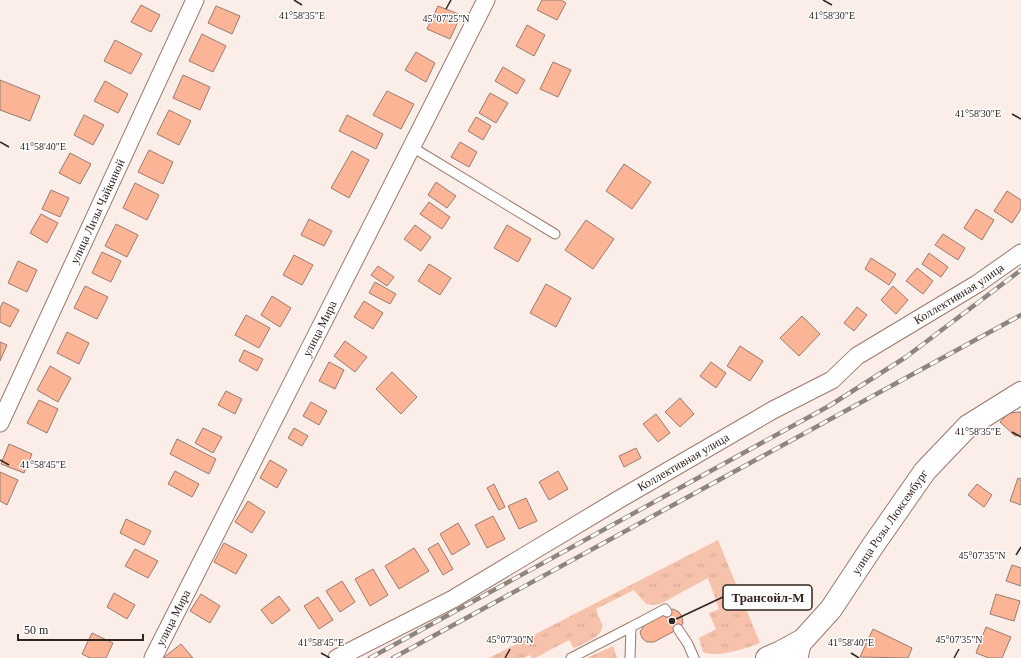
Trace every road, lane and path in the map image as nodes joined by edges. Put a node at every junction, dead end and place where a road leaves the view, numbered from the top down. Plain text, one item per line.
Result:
1 (195, 0) edge
2 (486, 0) edge
3 (412, 147) junction
4 (555, 234) dead end
5 (1021, 253) edge
6 (1021, 393) edge
7 (0, 423) edge
8 (667, 612) dead end
9 (631, 627) junction
10 (678, 629) dead end
11 (801, 649) edge
12 (153, 658) edge
13 (337, 658) edge
14 (571, 658) edge
15 (630, 658) edge
16 (694, 658) edge
17 (767, 658) edge

1 - 7 street, улица Лизы Чайкиной
2 - 3 street, улица Мира
3 - 4 lane
3 - 12 street, улица Мира
5 - 13 street, Коллективная улица
6 - 11 main road, улица Розы Люксембург
8 - 9 lane
9 - 14 lane
9 - 15 lane
10 - 16 lane
11 - 17 main road, улица Розы Люксембург

